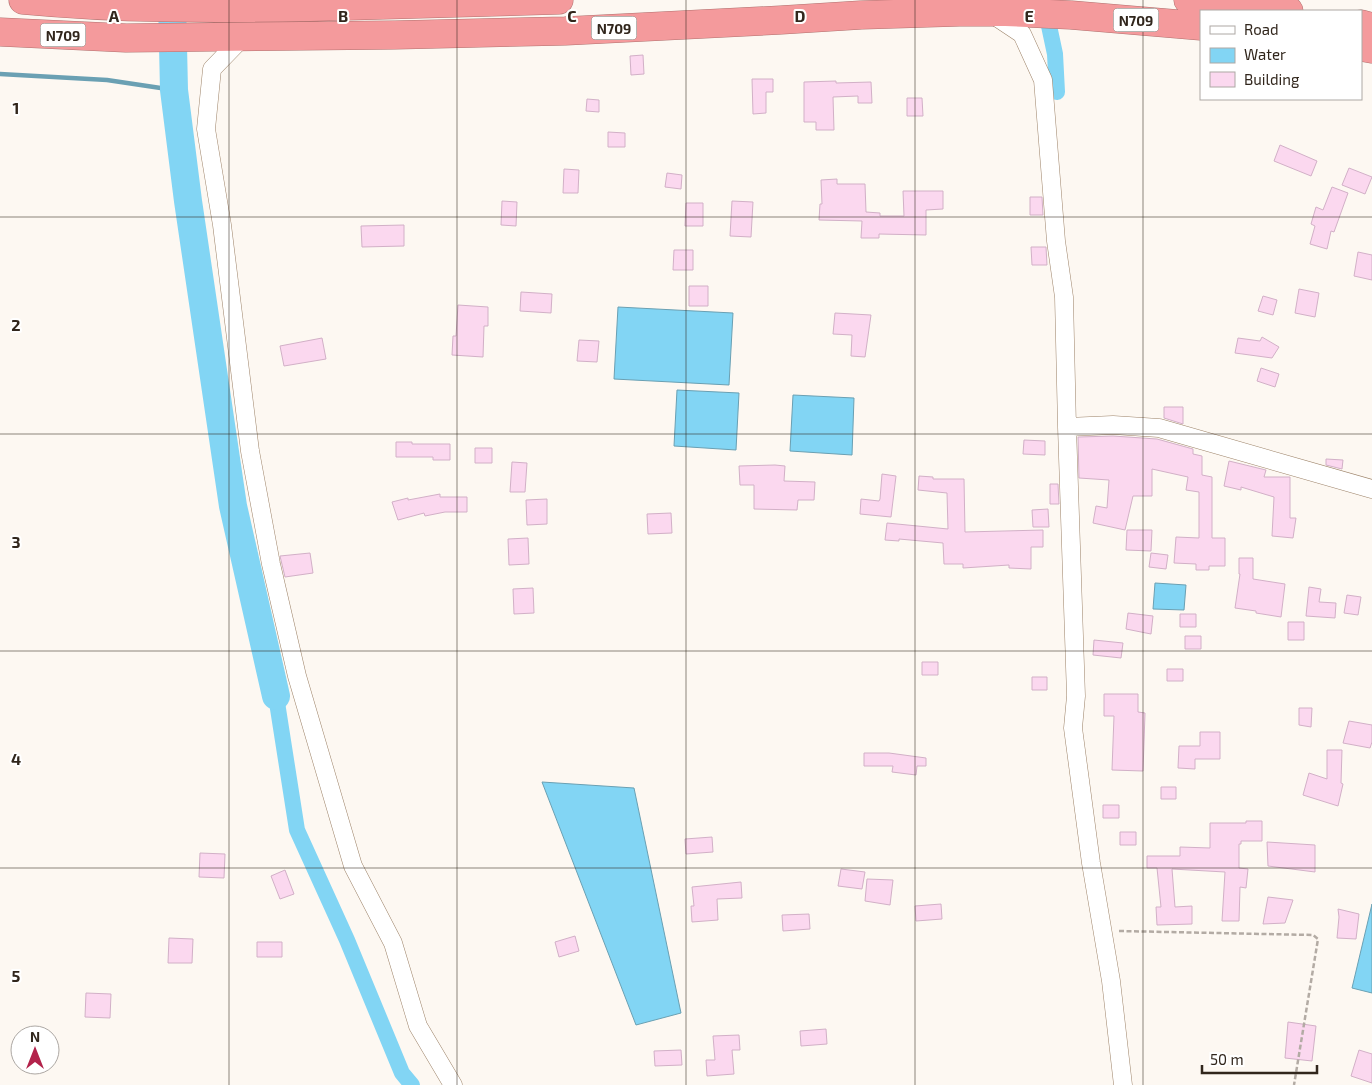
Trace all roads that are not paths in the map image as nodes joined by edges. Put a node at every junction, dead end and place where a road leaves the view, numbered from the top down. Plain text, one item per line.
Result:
1 (23, 0) edge
2 (559, 0) edge
3 (1188, 0) edge
4 (1280, 10) edge
5 (998, 12) junction
6 (1200, 26) edge
7 (0, 32) edge
8 (232, 37) junction
9 (1067, 426) junction
10 (1372, 489) edge
11 (453, 1085) edge
12 (1123, 1085) edge

1 - 2 highway, N709
3 - 4 highway
5 - 6 highway, N709
5 - 8 highway, N709
5 - 9 street
7 - 8 highway, N709
8 - 11 street
9 - 10 street
9 - 12 street

